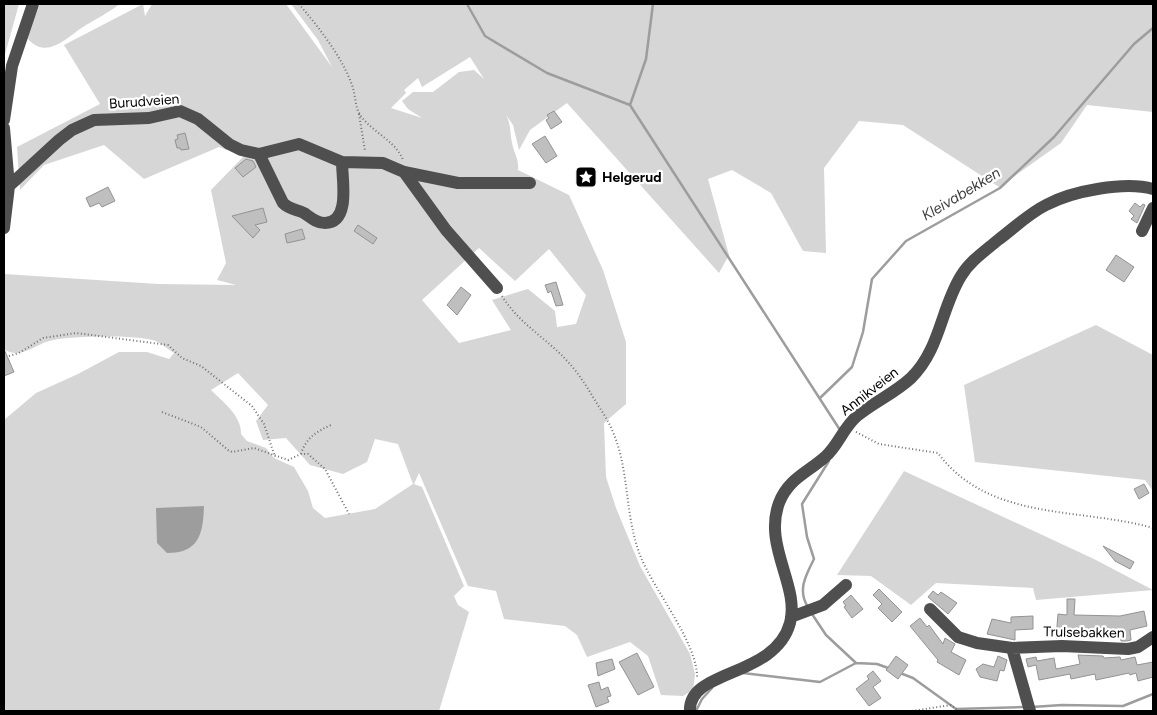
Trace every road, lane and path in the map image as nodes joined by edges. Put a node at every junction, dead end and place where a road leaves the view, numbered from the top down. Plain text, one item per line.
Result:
1 (33, 4) edge
2 (299, 4) edge
3 (358, 111) junction
4 (4, 120) edge
5 (4, 128) edge
6 (259, 154) junction
7 (5, 157) edge
8 (342, 162) junction
9 (368, 163) junction
10 (404, 172) junction
11 (530, 184) dead end
12 (9, 186) junction
13 (1153, 189) edge
14 (1153, 208) edge
15 (4, 228) edge
16 (1142, 231) dead end
17 (497, 288) joint
18 (9, 356) dead end
19 (162, 412) dead end
20 (333, 424) dead end
21 (846, 427) junction
22 (302, 454) junction
23 (275, 457) junction
24 (349, 514) dead end
25 (1153, 528) edge
26 (846, 585) dead end
27 (930, 609) dead end
28 (791, 617) junction
29 (1153, 637) edge
30 (1012, 648) junction
31 (696, 690) junction
32 (690, 711) edge
33 (912, 711) edge
34 (959, 711) edge
35 (1030, 711) edge

1 - 4 street
2 - 3 path
3 - 9 path
3 - 10 path
5 - 7 street
6 - 8 street
6 - 8 street
6 - 12 street, Burudveien
7 - 12 street
8 - 9 street
9 - 10 street
10 - 11 street
10 - 17 street
12 - 15 street
13 - 21 street, Annikveien
14 - 16 street
17 - 31 path
18 - 23 path
19 - 23 path
20 - 22 path
21 - 25 path
21 - 28 street, Annikveien
22 - 23 path
22 - 24 path
26 - 28 street
27 - 30 street, Trulsebakken
28 - 31 street
29 - 30 street, Trulsebakken
30 - 35 street
31 - 32 street
33 - 34 path

